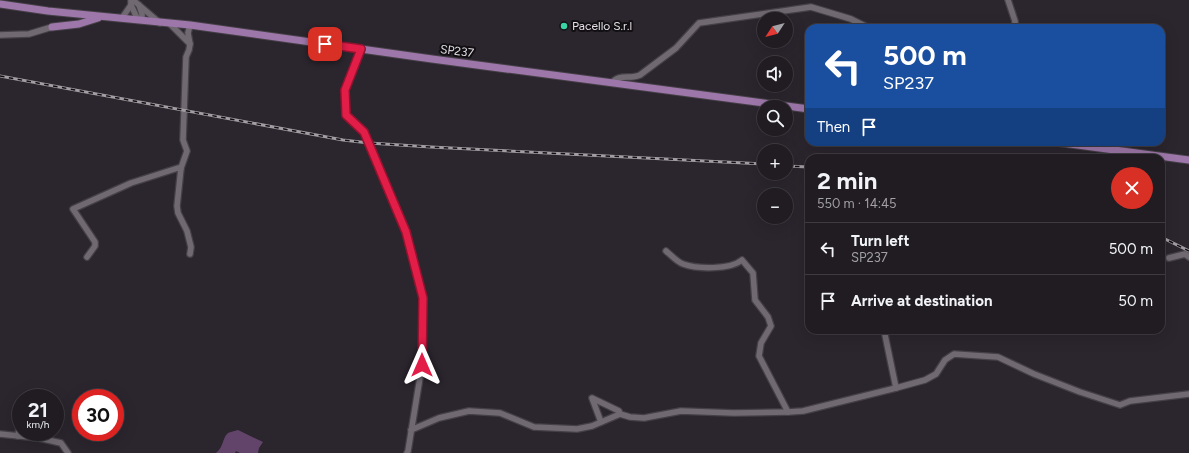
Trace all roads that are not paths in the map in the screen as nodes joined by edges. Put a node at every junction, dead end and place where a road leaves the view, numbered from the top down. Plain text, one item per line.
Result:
1 (1008, 0) edge
2 (132, 2) edge
3 (0, 4) edge
4 (139, 5) junction
5 (60, 12) junction
6 (77, 14) junction
7 (102, 17) junction
8 (122, 18) junction
9 (140, 20) junction
10 (160, 23) junction
11 (169, 23) junction
12 (861, 24) edge
13 (1015, 24) edge
14 (72, 25) junction
15 (190, 25) junction
16 (52, 27) junction
17 (0, 35) edge
18 (190, 44) junction
19 (361, 49) junction
20 (612, 82) junction
21 (805, 108) edge
22 (1098, 146) edge
23 (1150, 154) edge
24 (1165, 156) edge
25 (1189, 160) edge
26 (181, 168) junction
27 (666, 251) dead end
28 (190, 254) dead end
29 (87, 257) dead end
30 (1189, 257) edge
31 (1169, 258) dead end
32 (885, 334) edge
33 (896, 388) junction
34 (1189, 394) edge
35 (788, 412) junction
36 (620, 414) junction
37 (601, 422) junction
38 (411, 430) junction
39 (0, 434) edge
40 (12, 435) edge
41 (52, 441) edge
42 (68, 453) edge
43 (407, 453) edge

1 - 13 street
2 - 4 street
2 - 8 street
2 - 9 street
3 - 5 main road, SP237
4 - 9 street
4 - 10 street
5 - 6 main road, SP237
5 - 16 main road
6 - 7 main road, SP237
6 - 14 main road
6 - 16 main road
7 - 8 main road, SP237 / SP237
7 - 14 main road
8 - 9 main road, SP237 / SP237
9 - 10 main road, SP237 / SP237
10 - 11 main road, SP237 / SP237
11 - 15 main road, SP237 / SP237
11 - 18 street
12 - 20 street
14 - 16 main road
15 - 18 street
15 - 19 main road, SP237 / SP237
16 - 17 street
18 - 26 street
19 - 20 main road, SP237 / SP237
19 - 38 street
20 - 21 main road, SP237 / SP237
22 - 23 main road
24 - 25 main road
26 - 28 street
26 - 29 street
27 - 35 street
30 - 31 street
32 - 33 street
33 - 34 street
33 - 35 street
35 - 36 street
36 - 37 street
36 - 37 street
37 - 38 street
38 - 43 street
39 - 40 street
41 - 42 street

